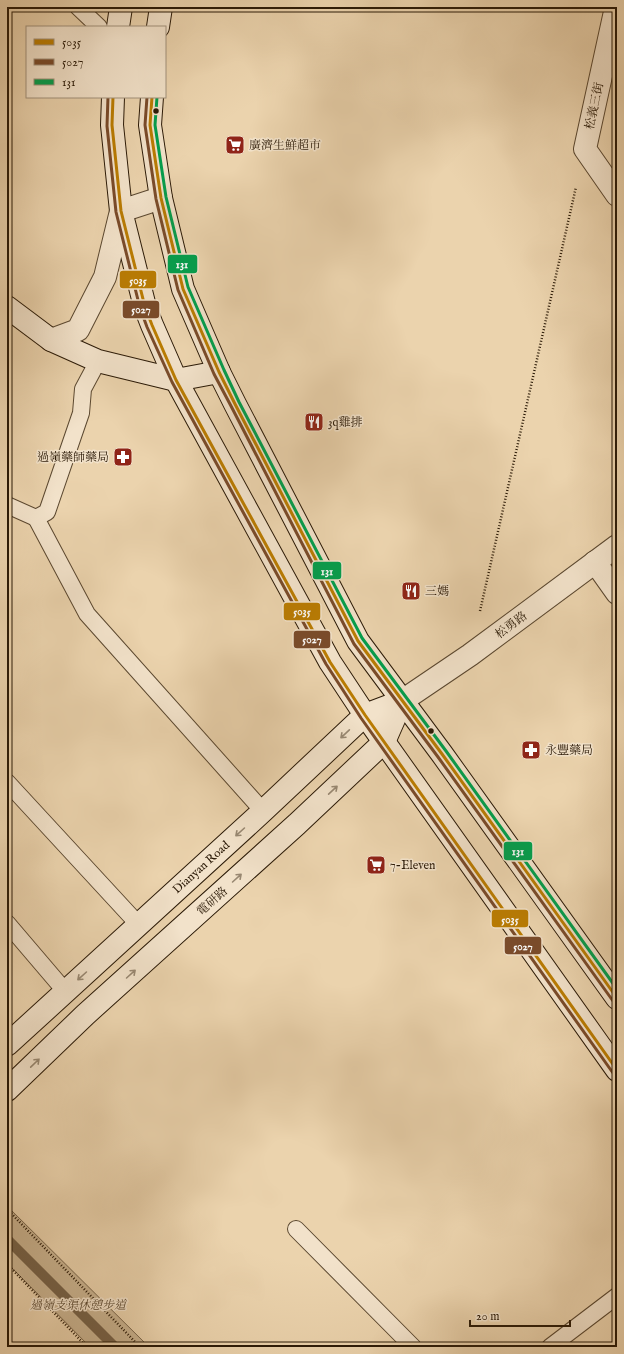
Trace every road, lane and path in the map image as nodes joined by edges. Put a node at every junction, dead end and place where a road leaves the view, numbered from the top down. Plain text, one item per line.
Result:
1 (78, 7) edge
2 (121, 7) edge
3 (161, 7) edge
4 (616, 7) edge
5 (98, 26) edge
6 (118, 26) edge
7 (158, 26) edge
8 (113, 98) edge
9 (152, 98) edge
10 (584, 149) junction
11 (617, 195) edge
12 (161, 198) junction
13 (121, 211) junction
14 (7, 308) edge
15 (51, 340) junction
16 (98, 361) junction
17 (219, 372) junction
18 (176, 380) junction
19 (7, 505) edge
20 (36, 518) junction
21 (617, 546) edge
22 (595, 562) junction
23 (617, 593) edge
24 (470, 655) junction
25 (402, 701) junction
26 (364, 715) junction
27 (384, 742) junction
28 (7, 782) edge
29 (263, 811) junction
30 (7, 923) edge
31 (138, 924) junction
32 (65, 991) junction
33 (617, 998) edge
34 (7, 1045) edge
35 (617, 1070) edge
36 (7, 1090) edge
37 (7, 1209) edge
38 (296, 1229) dead end
39 (7, 1264) edge
40 (617, 1296) edge
41 (87, 1347) edge
42 (140, 1347) edge
43 (413, 1347) edge
44 (550, 1347) edge

1 - 5 lane
2 - 6 main road
3 - 7 main road
4 - 10 main road, 松義三街
8 - 13 main road
9 - 12 main road
10 - 11 main road
10 - 24 path
12 - 13 main road
12 - 17 main road
13 - 15 main road
13 - 18 main road
14 - 15 main road
15 - 16 main road
16 - 18 main road
16 - 20 lane
17 - 18 main road
17 - 25 main road
18 - 26 main road
19 - 20 lane
20 - 29 lane
21 - 22 main road, 松勇路
22 - 23 main road
22 - 24 main road, 松勇路
24 - 25 main road, 松勇路
25 - 26 main road, Dianyan Road
25 - 27 main road, 電研路
25 - 33 main road
26 - 27 main road
26 -> 29 main road, Dianyan Road
27 - 35 main road
36 -> 27 main road, 電研路
28 - 31 lane
29 -> 31 main road, Dianyan Road
30 - 32 lane
31 -> 32 main road, Dianyan Road
32 - 34 main road, Dianyan Road
37 - 42 path
38 - 43 lane
39 - 41 path
40 - 44 lane

